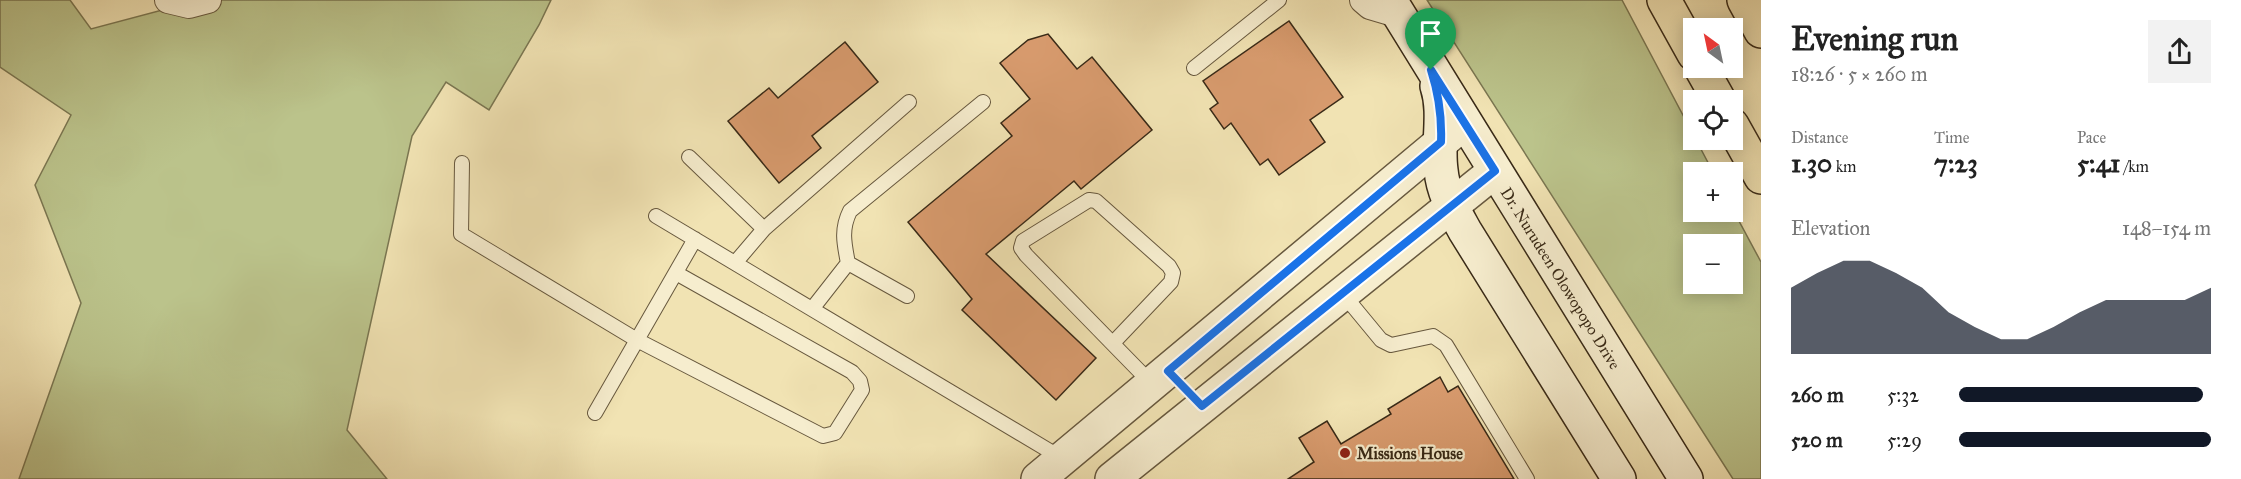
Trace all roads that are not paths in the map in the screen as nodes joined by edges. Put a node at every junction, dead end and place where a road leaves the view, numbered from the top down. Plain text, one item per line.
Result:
1 (168, 0) edge
2 (208, 0) edge
3 (1279, 0) edge
4 (1363, 0) edge
5 (1664, 0) edge
6 (1744, 0) edge
7 (1393, 7) edge
8 (1761, 31) edge
9 (1683, 34) edge
10 (1194, 68) dead end
11 (909, 102) dead end
12 (983, 102) dead end
13 (1453, 133) junction
14 (1743, 145) edge
15 (689, 157) dead end
16 (462, 162) dead end
17 (1495, 171) junction
18 (1761, 177) edge
19 (1451, 205) junction
20 (656, 216) dead end
21 (764, 229) junction
22 (695, 239) junction
23 (735, 263) junction
24 (848, 263) junction
25 (676, 273) junction
26 (1342, 293) junction
27 (907, 296) dead end
28 (812, 309) junction
29 (637, 340) junction
30 (1113, 343) junction
31 (1160, 377) junction
32 (1202, 406) junction
33 (595, 413) dead end
34 (1050, 469) edge
35 (1112, 479) edge
36 (1527, 479) edge
37 (1619, 479) edge
38 (1686, 479) edge

1 - 2 street
3 - 10 lane
4 - 7 street
5 - 9 highway
6 - 8 highway
7 - 13 street
11 - 21 lane
12 - 24 lane
13 - 17 street, Dr. Nurudeen Olowopopo Drive
13 - 19 street
13 - 31 street
14 - 18 highway
15 - 21 lane
16 - 29 lane
17 - 19 street
17 - 38 street, Dr. Nurudeen Olowopopo Drive
19 - 26 street
19 - 37 street
20 - 22 lane
21 - 23 lane
22 - 23 lane
22 - 25 lane
23 - 28 lane
24 - 27 lane
24 - 28 lane
25 - 29 lane
25 - 29 lane
26 - 32 street
26 - 36 lane
28 - 34 lane
29 - 33 lane
30 - 30 lane
30 - 31 lane
31 - 32 street
31 - 34 street
32 - 35 street

